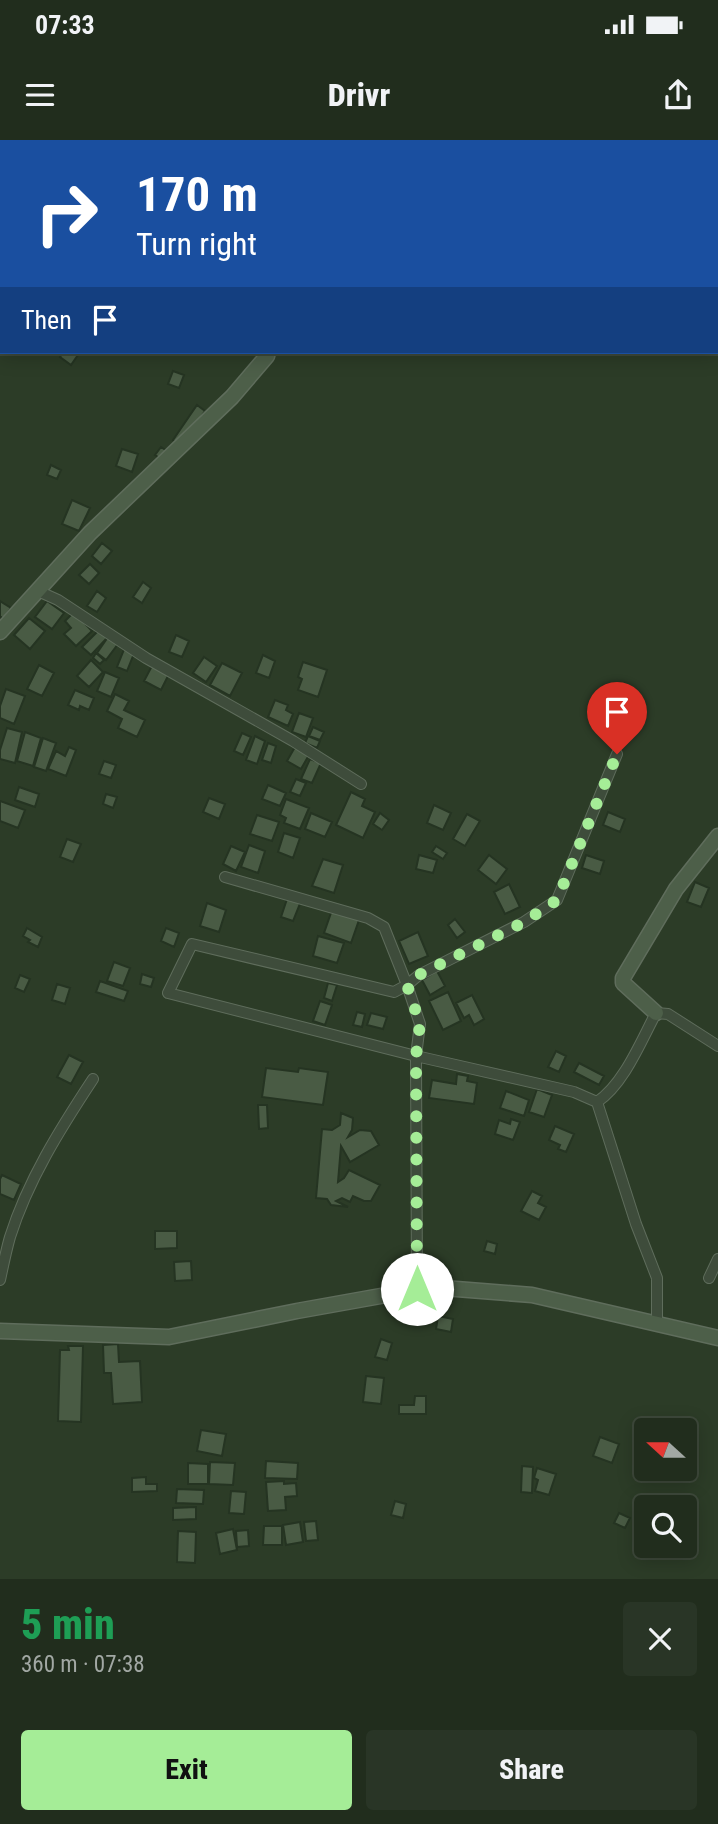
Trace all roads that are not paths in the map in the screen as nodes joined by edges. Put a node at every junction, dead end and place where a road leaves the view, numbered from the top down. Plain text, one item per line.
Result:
1 (268, 354) edge
2 (38, 591) junction
3 (0, 632) edge
4 (617, 754) dead end
5 (361, 784) dead end
6 (718, 836) edge
7 (225, 877) dead end
8 (407, 985) junction
9 (656, 1013) junction
10 (718, 1046) edge
11 (416, 1056) junction
12 (93, 1079) dead end
13 (597, 1102) junction
14 (718, 1259) edge
15 (709, 1278) dead end
16 (0, 1280) edge
17 (417, 1289) junction
18 (657, 1324) junction
19 (0, 1331) edge
20 (718, 1338) edge

1 - 2 street
2 - 3 street
2 - 5 street
4 - 8 street
6 - 9 street
7 - 8 street
8 - 11 street
8 - 11 street
9 - 10 street
9 - 13 street
11 - 13 street
11 - 17 street
12 - 16 street
13 - 18 street
14 - 15 street
17 - 18 street
17 - 19 street
18 - 20 street

